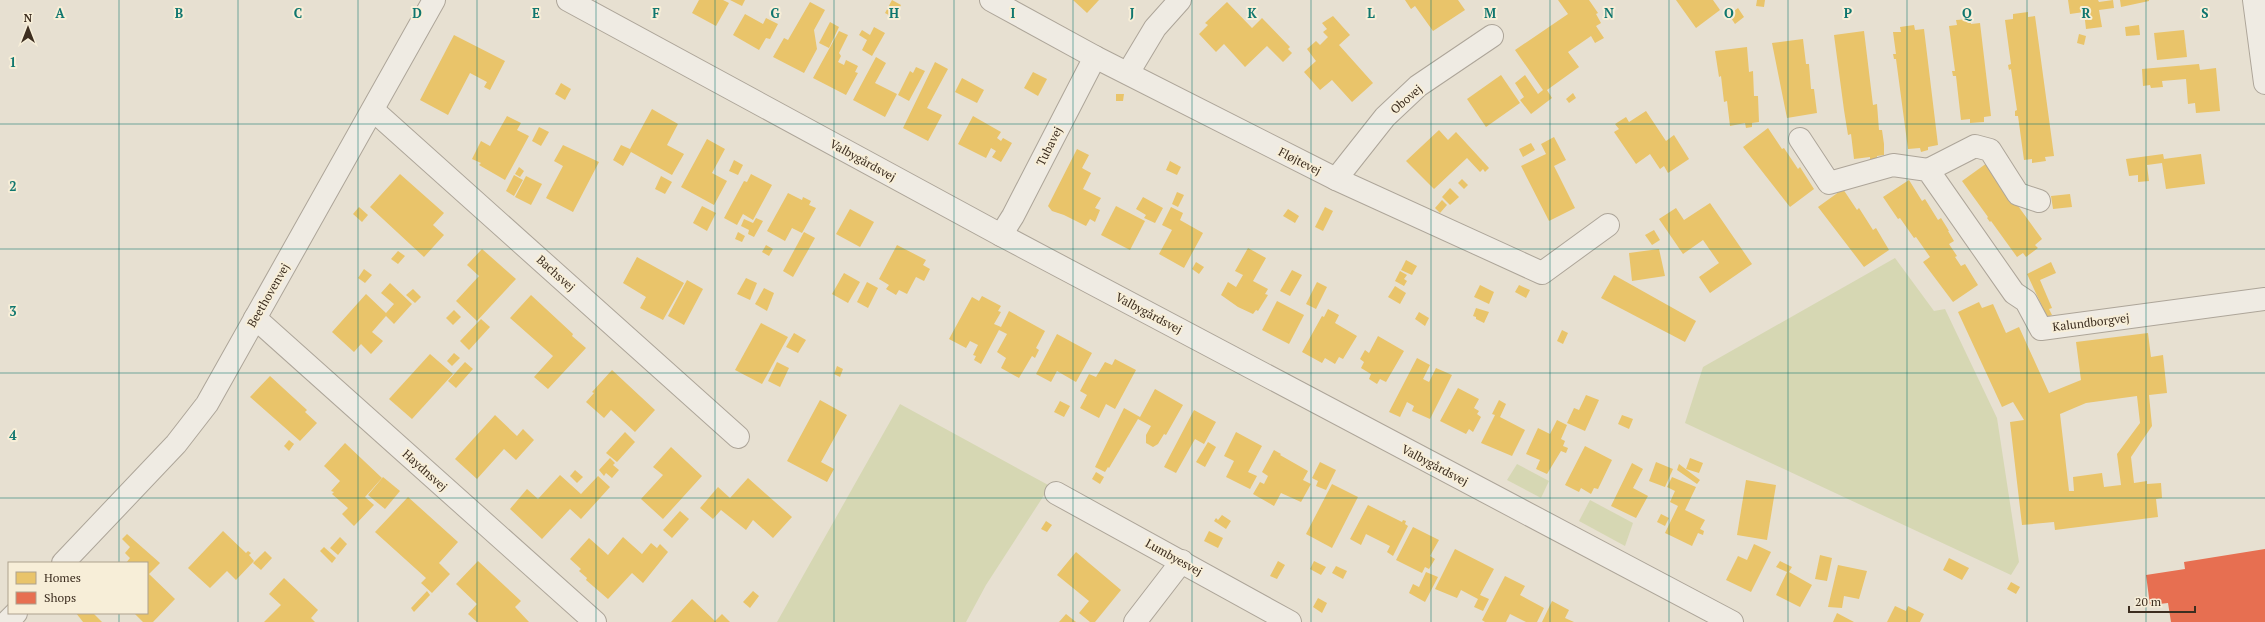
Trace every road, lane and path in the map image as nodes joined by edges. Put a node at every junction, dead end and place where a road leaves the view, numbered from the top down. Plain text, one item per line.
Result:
1 (434, 0) edge
2 (568, 0) edge
3 (990, 0) edge
4 (1180, 0) edge
5 (2254, 0) edge
6 (1492, 36) dead end
7 (1095, 57) junction
8 (1128, 73) junction
9 (2265, 83) edge
10 (373, 110) junction
11 (1800, 139) dead end
12 (1928, 170) junction
13 (1336, 179) junction
14 (2039, 201) dead end
15 (1608, 225) dead end
16 (1001, 235) junction
17 (2265, 299) edge
18 (255, 318) junction
19 (738, 437) dead end
20 (1056, 493) dead end
21 (1182, 561) junction
22 (64, 562) edge
23 (15, 614) edge
24 (8, 622) edge
25 (595, 622) edge
26 (1135, 622) edge
27 (1290, 622) edge
28 (1732, 622) edge

1 - 10 street, Beethovenvej
2 - 16 street, Valbygårdsvej
3 - 7 street, Fløjtevej
4 - 8 street
5 - 9 street
6 - 13 street, Obovej
7 - 8 street, Fløjtevej
7 - 16 street, Tubavej
8 - 13 street, Fløjtevej
10 - 18 street, Beethovenvej
10 - 19 street, Bachsvej
11 - 12 street
12 - 14 street
12 - 17 street, Kalundborgvej
13 - 15 street, Fløjtevej
16 - 28 street, Valbygårdsvej
18 - 22 street, Beethovenvej
18 - 25 street, Haydnsvej
20 - 21 street, Lumbyesvej
21 - 26 street
21 - 27 street, Lumbyesvej
23 - 24 street

